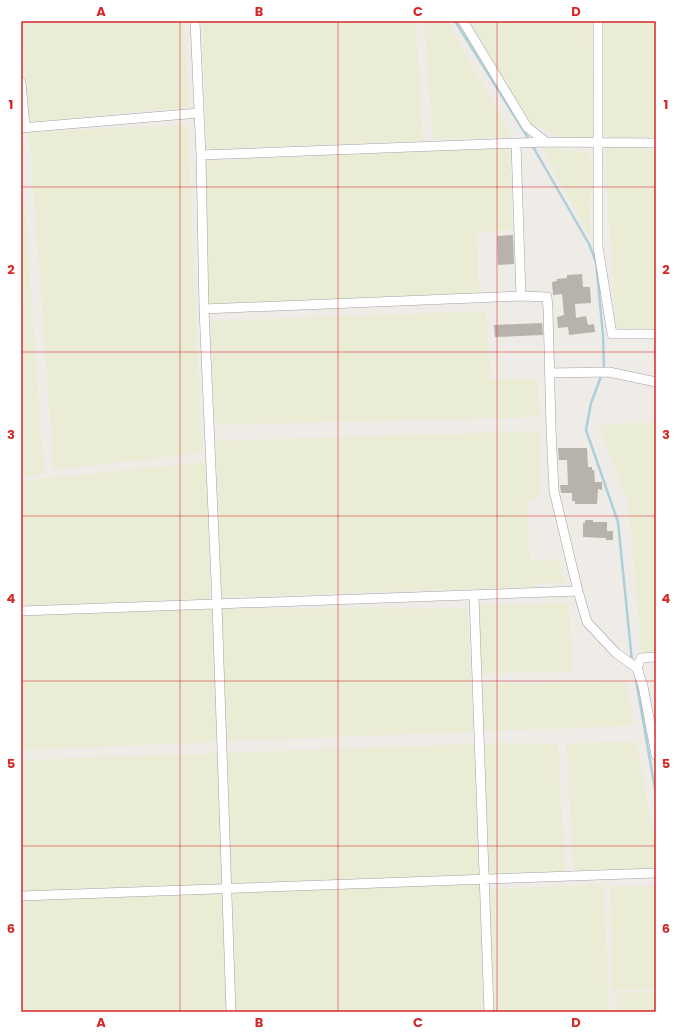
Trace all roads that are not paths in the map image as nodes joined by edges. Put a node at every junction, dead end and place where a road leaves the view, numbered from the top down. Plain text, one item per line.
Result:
1 (195, 21) edge
2 (463, 21) edge
3 (598, 21) edge
4 (21, 82) edge
5 (199, 113) junction
6 (23, 128) edge
7 (546, 142) junction
8 (525, 143) junction
9 (598, 143) junction
10 (656, 143) edge
11 (201, 155) junction
12 (521, 296) junction
13 (204, 309) junction
14 (656, 334) edge
15 (550, 374) junction
16 (656, 382) edge
17 (578, 591) junction
18 (474, 595) junction
19 (217, 604) junction
20 (21, 611) edge
21 (656, 657) edge
22 (637, 668) junction
23 (656, 755) edge
24 (656, 873) edge
25 (483, 879) junction
26 (226, 888) junction
27 (21, 896) edge
28 (231, 1012) edge
29 (489, 1012) edge

1 - 5 street
2 - 7 street
3 - 9 street
4 - 6 street
5 - 6 street
5 - 11 street
7 - 8 street
7 - 9 street
8 - 11 street
8 - 12 street
9 - 10 street
9 - 14 street
11 - 13 street
12 - 13 street
12 - 15 street
13 - 19 street
15 - 16 street
15 - 17 street
17 - 18 street
17 - 22 street
18 - 19 street
18 - 25 street
19 - 20 street
19 - 26 street
21 - 22 street
22 - 23 street
24 - 25 street
25 - 26 street
25 - 29 street
26 - 27 street
26 - 28 street

